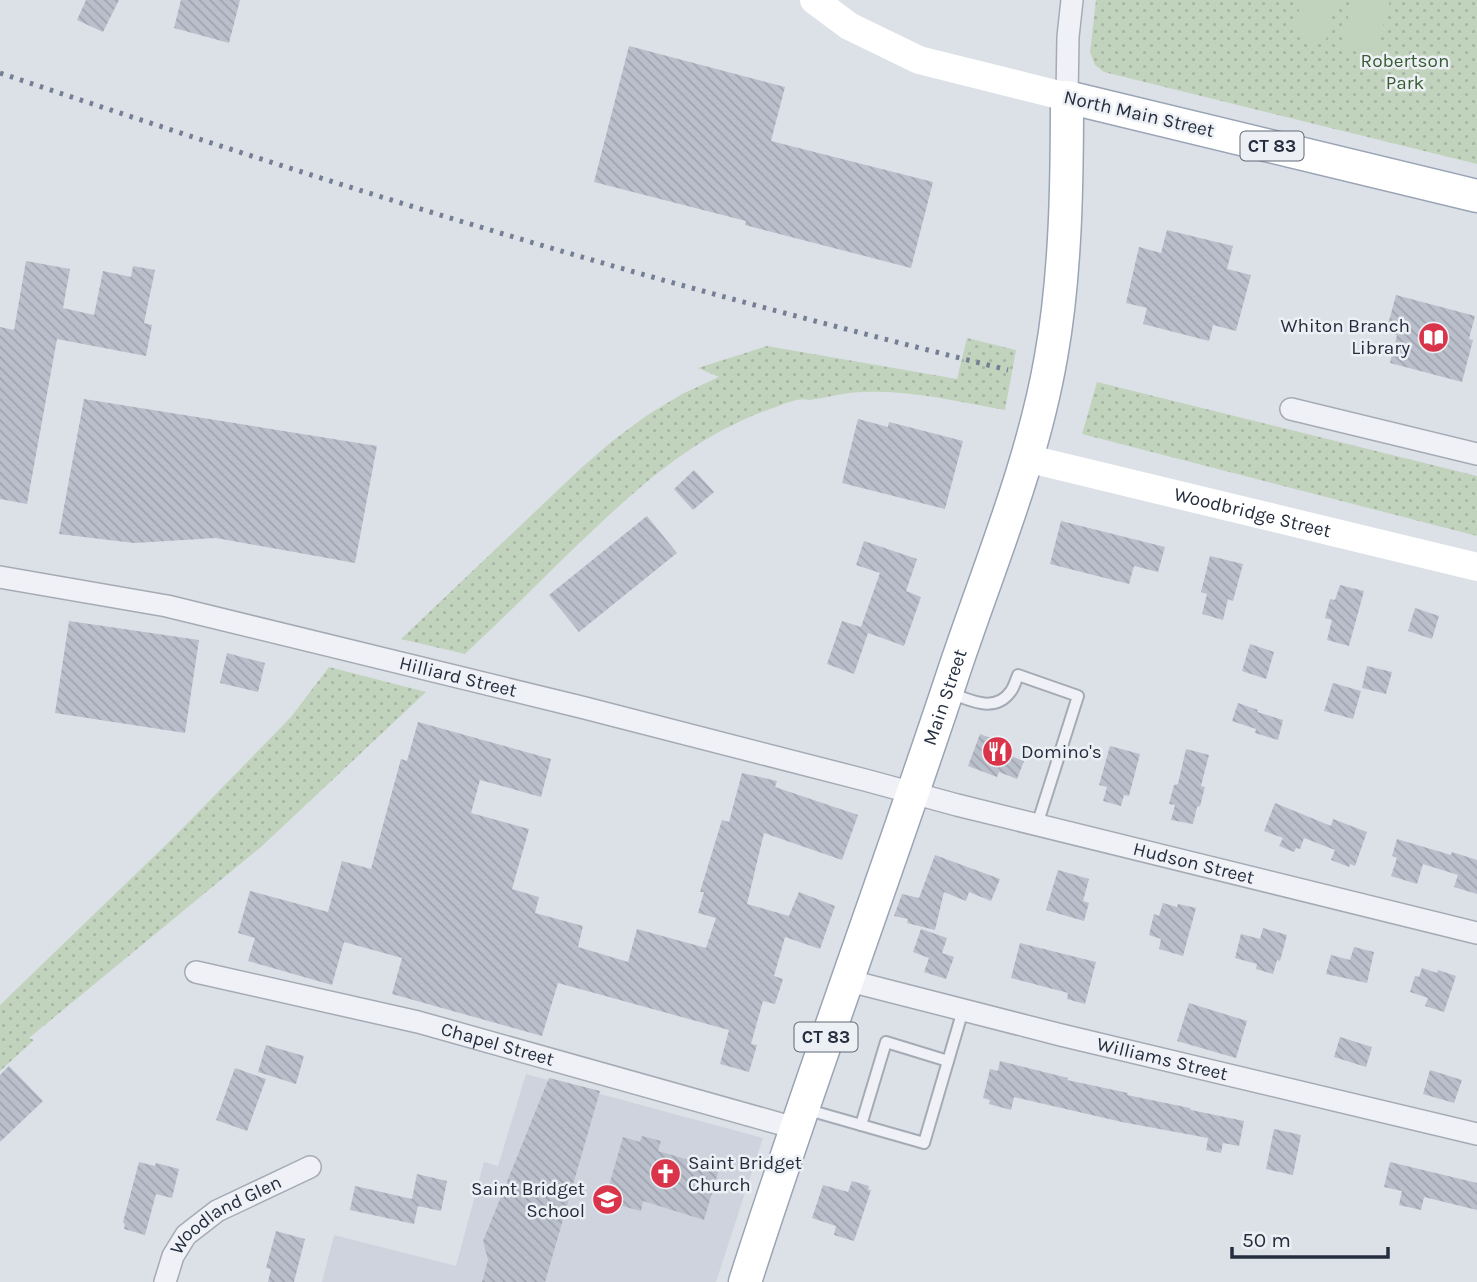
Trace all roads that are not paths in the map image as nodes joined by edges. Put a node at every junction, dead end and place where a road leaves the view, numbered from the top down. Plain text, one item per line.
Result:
1 (814, 0) edge
2 (1072, 0) edge
3 (1067, 97) junction
4 (1477, 196) edge
5 (1290, 409) dead end
6 (1477, 454) edge
7 (1026, 458) junction
8 (1477, 567) edge
9 (0, 577) edge
10 (947, 692) junction
11 (912, 793) junction
12 (1037, 825) junction
13 (1477, 933) edge
14 (196, 972) dead end
15 (846, 980) junction
16 (962, 1010) junction
17 (948, 1061) junction
18 (798, 1118) junction
19 (861, 1125) junction
20 (1477, 1134) edge
21 (310, 1167) dead end
22 (165, 1282) edge
23 (745, 1282) edge

1 - 3 main road, North Main Street
2 - 3 street
3 - 4 main road, North Main Street / CT 83
3 - 7 main road, Main Street / CT 83
5 - 6 street
7 - 8 main road, Woodbridge Street
7 - 10 main road, Main Street / CT 83
9 - 11 street, Hilliard Street
10 - 11 main road, Main Street / CT 83
10 - 12 lane
11 - 12 street, Hudson Street
11 - 15 main road, Main Street / CT 83
12 - 13 street, Hudson Street
14 - 18 street, Chapel Street
15 - 16 street, Williams Street
15 - 18 main road, Main Street / CT 83
16 - 17 lane
16 - 20 street, Williams Street
17 - 19 lane
17 - 19 lane
18 - 19 lane
18 - 23 main road, Main Street / CT 83
21 - 22 street, Woodland Glen

